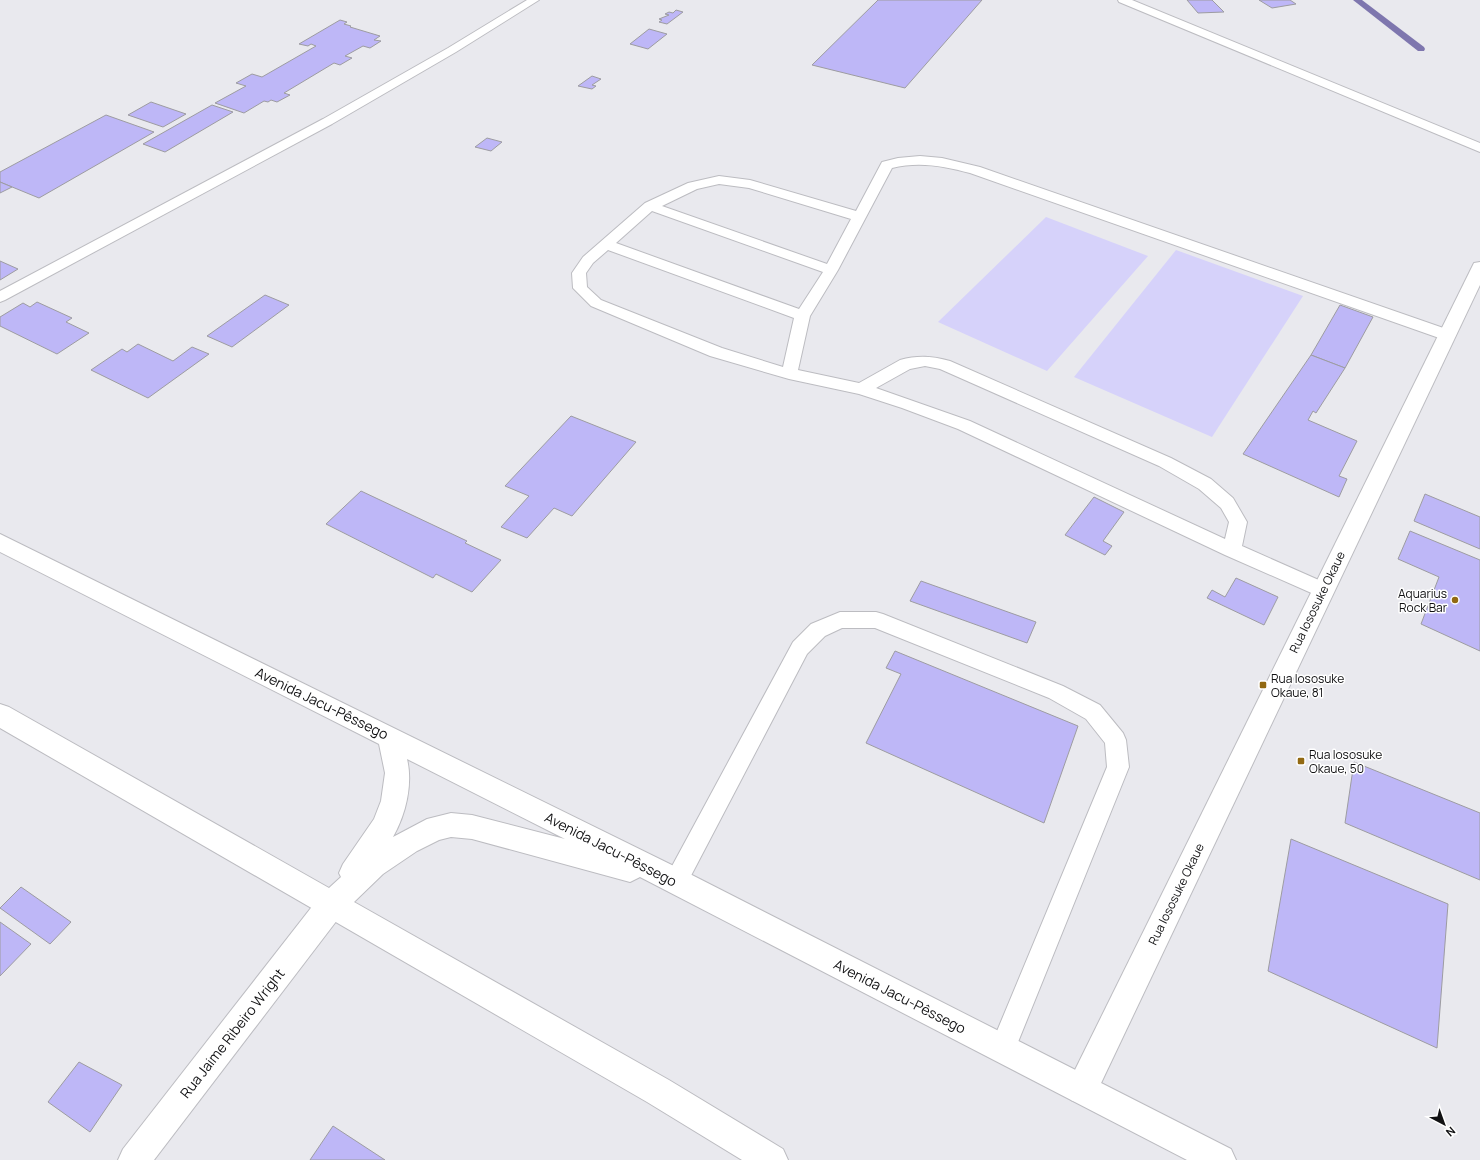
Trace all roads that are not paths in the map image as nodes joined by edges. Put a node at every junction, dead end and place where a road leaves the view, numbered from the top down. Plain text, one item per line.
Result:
1 (534, 0) edge
2 (1123, 0) edge
3 (1480, 148) edge
4 (650, 206) junction
5 (860, 217) junction
6 (606, 244) junction
7 (1480, 266) edge
8 (831, 270) junction
9 (0, 297) edge
10 (802, 316) junction
11 (1447, 335) junction
12 (789, 374) junction
13 (861, 389) junction
14 (0, 542) edge
15 (1232, 550) junction
16 (1323, 590) junction
17 (0, 715) edge
18 (390, 737) junction
19 (676, 881) junction
20 (331, 905) junction
21 (1004, 1048) junction
22 (1082, 1089) junction
23 (134, 1160) edge
24 (772, 1160) edge
25 (1220, 1160) edge

1 - 9 lane
2 - 3 lane
4 - 5 lane
4 - 6 lane
4 - 8 lane
5 - 8 lane
5 - 11 lane
6 - 10 lane
6 - 12 lane
7 - 11 main road, Rua Iososuke Okaue
8 - 10 lane
10 - 12 lane
11 - 16 main road, Rua Iososuke Okaue
12 - 13 lane
13 - 15 lane
13 - 15 lane
14 - 18 main road, Avenida Jacu-Pêssego
15 - 16 lane
16 - 22 main road, Rua Iososuke Okaue
17 - 20 main road
18 - 19 main road, Avenida Jacu-Pêssego
18 - 20 main road
19 - 20 main road
19 - 21 main road, Avenida Jacu-Pêssego
19 - 21 lane
20 - 23 main road, Rua Jaime Ribeiro Wright
20 - 24 main road
21 - 22 main road, Avenida Jacu-Pêssego
22 - 25 main road, Avenida Jacu-Pêssego

